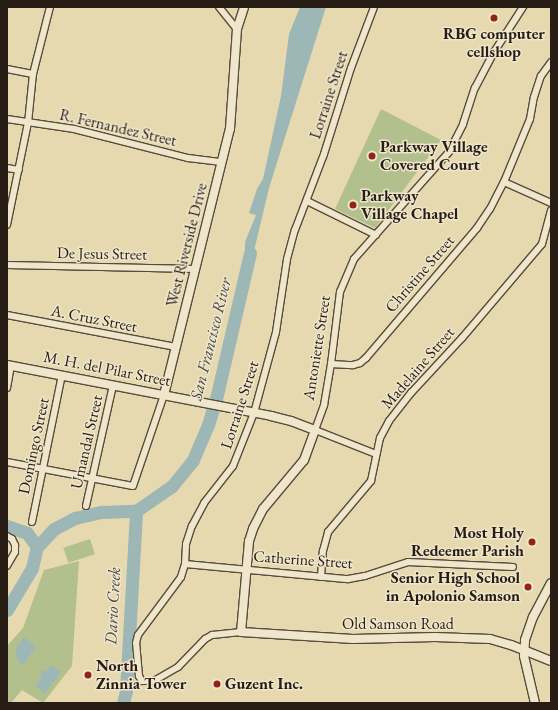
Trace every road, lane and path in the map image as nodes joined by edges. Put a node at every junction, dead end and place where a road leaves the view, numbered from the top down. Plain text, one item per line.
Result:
1 (50, 7) edge
2 (219, 7) edge
3 (244, 7) edge
4 (374, 7) edge
5 (523, 7) edge
6 (237, 28) junction
7 (551, 62) edge
8 (7, 69) edge
9 (33, 74) junction
10 (7, 119) edge
11 (28, 123) junction
12 (222, 162) junction
13 (7, 168) edge
14 (19, 170) junction
15 (504, 182) junction
16 (307, 201) junction
17 (551, 203) edge
18 (551, 210) edge
19 (8, 217) edge
20 (7, 225) edge
21 (376, 235) junction
22 (7, 265) edge
23 (196, 269) junction
24 (7, 315) edge
25 (176, 347) junction
26 (331, 364) junction
27 (9, 365) edge
28 (62, 375) junction
29 (113, 385) junction
30 (7, 388) edge
31 (164, 395) junction
32 (254, 412) junction
33 (315, 430) junction
34 (376, 454) junction
35 (7, 462) edge
36 (43, 469) junction
37 (92, 478) junction
38 (86, 506) dead end
39 (32, 522) dead end
40 (7, 536) edge
41 (185, 564) junction
42 (7, 566) edge
43 (513, 567) dead end
44 (247, 569) junction
45 (321, 577) junction
46 (551, 583) edge
47 (241, 632) junction
48 (524, 650) junction
49 (551, 661) edge
50 (535, 703) edge

1 - 9 street
2 - 6 street
3 - 6 street, West Riverside Drive
4 - 16 street, Lorraine Street
5 - 21 street, Antoniette Street
6 - 12 street, West Riverside Drive
7 - 15 street, Christine Street
8 - 9 street
9 - 11 street
10 - 11 street, R. Fernandez Street
11 - 12 street, R. Fernandez Street
11 - 14 street
12 - 23 street, West Riverside Drive
13 - 14 street
14 - 19 street
15 - 17 street
15 - 26 street, Christine Street
16 - 21 street
16 - 32 street, Lorraine Street
18 - 34 street, Madelaine Street
19 - 20 street
21 - 26 street, Antoniette Street
22 - 23 street, De Jesus Street
23 - 25 street, West Riverside Drive
24 - 25 street, A. Cruz Street
25 - 31 street, West Riverside Drive
26 - 33 street, Antoniette Street
27 - 28 street, M. H. del Pilar Street
27 - 30 street
28 - 29 street, M. H. del Pilar Street
28 - 36 street, Domingo Street
29 - 31 street, M. H. del Pilar Street
29 - 37 street, Umandal Street
31 - 32 street, M. H. del Pilar Street
31 - 37 street, West Riverside Drive
32 - 33 street, M. H. del Pilar Street
32 - 41 street, Lorraine Street
33 - 34 street
33 - 44 street, Antoniette Street
34 - 45 street, Madelaine Street
35 - 36 street
36 - 37 street
36 - 39 street, Domingo Street
37 - 38 street, Umandal Street
40 - 42 street
41 - 44 street, Catherine Street
41 - 47 street, Lorraine Street
43 - 45 street, Catherine Street
44 - 45 street, Catherine Street
44 - 47 street, Antoniette Street
46 - 48 street
47 - 48 street, Old Samson Road
48 - 49 street, Old Samson Road
48 - 50 street

